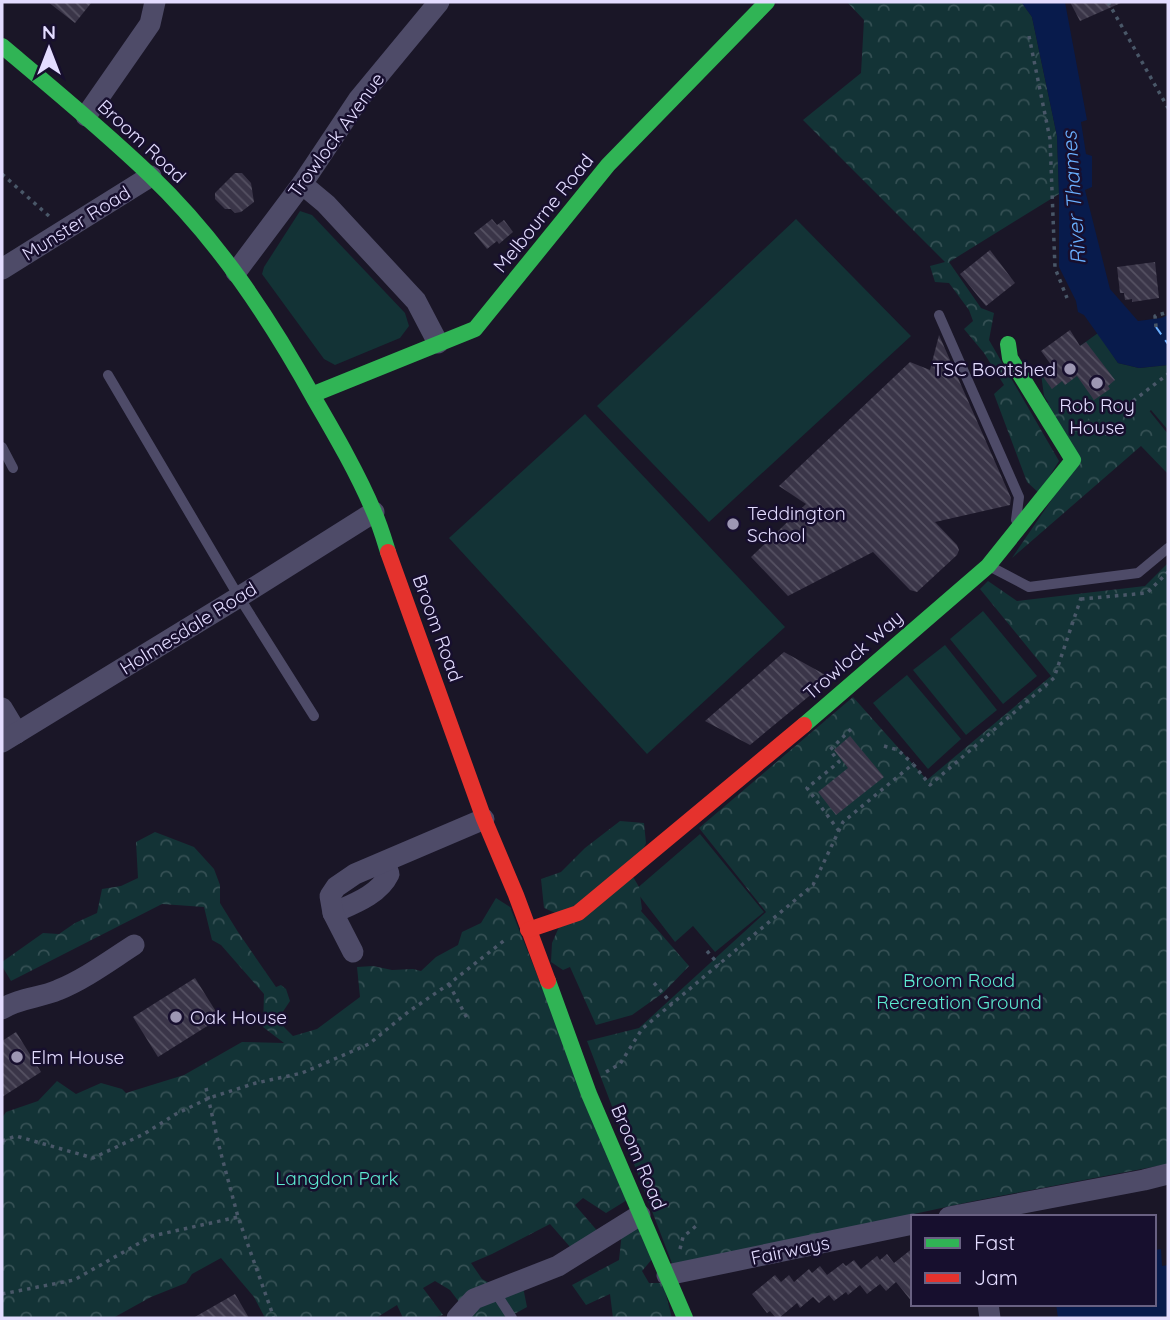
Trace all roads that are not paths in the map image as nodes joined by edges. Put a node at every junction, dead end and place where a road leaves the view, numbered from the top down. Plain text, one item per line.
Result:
1 (155, 2) edge
2 (439, 2) edge
3 (767, 2) edge
4 (2, 46) edge
5 (86, 116) junction
6 (151, 176) junction
7 (302, 184) junction
8 (2, 269) edge
9 (236, 272) junction
10 (940, 315) dead end
11 (438, 343) junction
12 (1008, 344) dead end
13 (108, 375) dead end
14 (314, 394) junction
15 (2, 447) edge
16 (13, 468) dead end
17 (374, 512) junction
18 (1014, 533) junction
19 (1168, 548) edge
20 (988, 566) junction
21 (239, 597) junction
22 (2, 708) edge
23 (314, 716) dead end
24 (9, 737) edge
25 (484, 819) junction
26 (527, 928) junction
27 (134, 945) dead end
28 (353, 952) dead end
29 (2, 1009) edge
30 (1168, 1174) edge
31 (972, 1214) edge
32 (640, 1215) junction
33 (911, 1224) edge
34 (667, 1275) junction
35 (494, 1290) junction
36 (457, 1318) edge
37 (512, 1318) edge
38 (685, 1318) edge

1 - 5 street
2 - 7 street, Trowlock Avenue
3 - 11 street, Melbourne Road
4 - 5 street, Broom Road
5 - 6 street, Broom Road
6 - 8 street, Munster Road
6 - 9 street, Broom Road
7 - 9 street, Trowlock Avenue
7 - 11 street
9 - 14 street, Broom Road
10 - 18 lane
11 - 14 street, Melbourne Road
12 - 18 street, Trowlock Way
13 - 21 lane
14 - 17 street, Broom Road
15 - 16 lane
17 - 21 street, Holmesdale Road
17 - 25 street, Broom Road
18 - 20 street, Trowlock Way
19 - 20 lane
20 - 26 street, Trowlock Way
21 - 23 lane
21 - 24 street, Holmesdale Road
22 - 24 street
25 - 26 street, Broom Road
25 - 28 street
26 - 32 street, Broom Road
27 - 29 street
30 - 31 street
32 - 34 street, Broom Road
32 - 35 street
33 - 34 street, Fairways
34 - 38 street, Broom Road
35 - 36 street
35 - 37 lane

